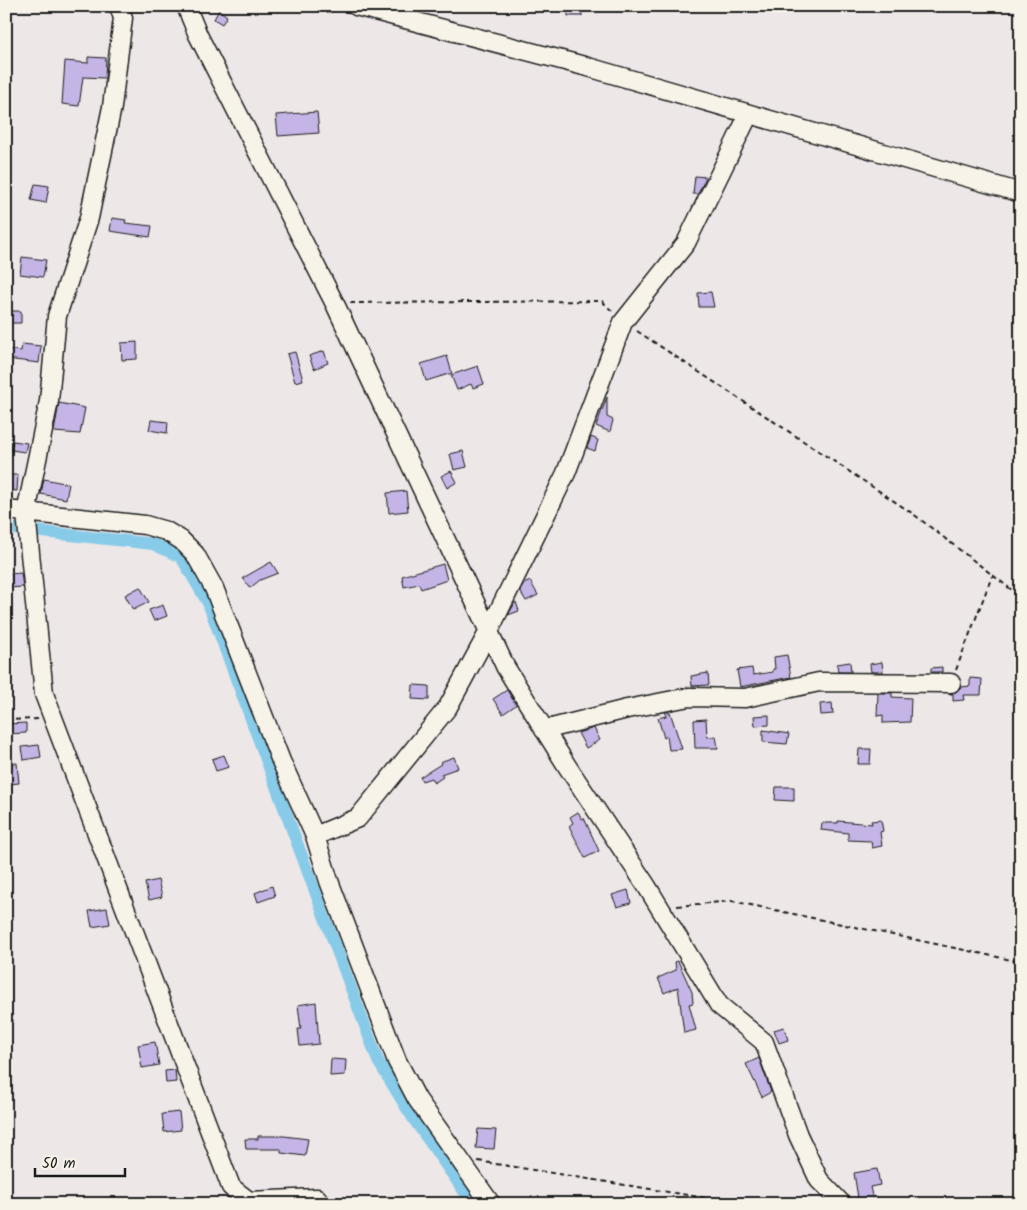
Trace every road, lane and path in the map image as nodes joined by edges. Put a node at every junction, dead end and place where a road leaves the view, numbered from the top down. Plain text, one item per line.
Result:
1 (119, 6) edge
2 (186, 6) edge
3 (356, 6) edge
4 (749, 114) junction
5 (1021, 193) edge
6 (335, 304) junction
7 (623, 322) junction
8 (6, 510) edge
9 (26, 512) junction
10 (992, 575) junction
11 (1021, 597) edge
12 (489, 632) junction
13 (951, 683) joint
14 (54, 719) junction
15 (6, 720) edge
16 (544, 730) junction
17 (316, 836) junction
18 (659, 907) junction
19 (1021, 962) edge
20 (459, 1158) junction
21 (321, 1204) edge
22 (491, 1204) edge
23 (742, 1204) edge
24 (842, 1204) edge

1 - 9 street
2 - 6 street
3 - 4 street
4 - 5 street
4 - 7 street
6 - 7 path
6 - 12 street
7 - 10 path
7 - 12 street
8 - 9 street
9 - 14 street
9 - 17 street
10 - 11 path
10 - 13 path
12 - 16 street
12 - 17 street
13 - 16 street
14 - 15 path
14 - 21 street
16 - 18 street
17 - 20 street
18 - 19 path
18 - 24 street
20 - 22 street
20 - 23 path

